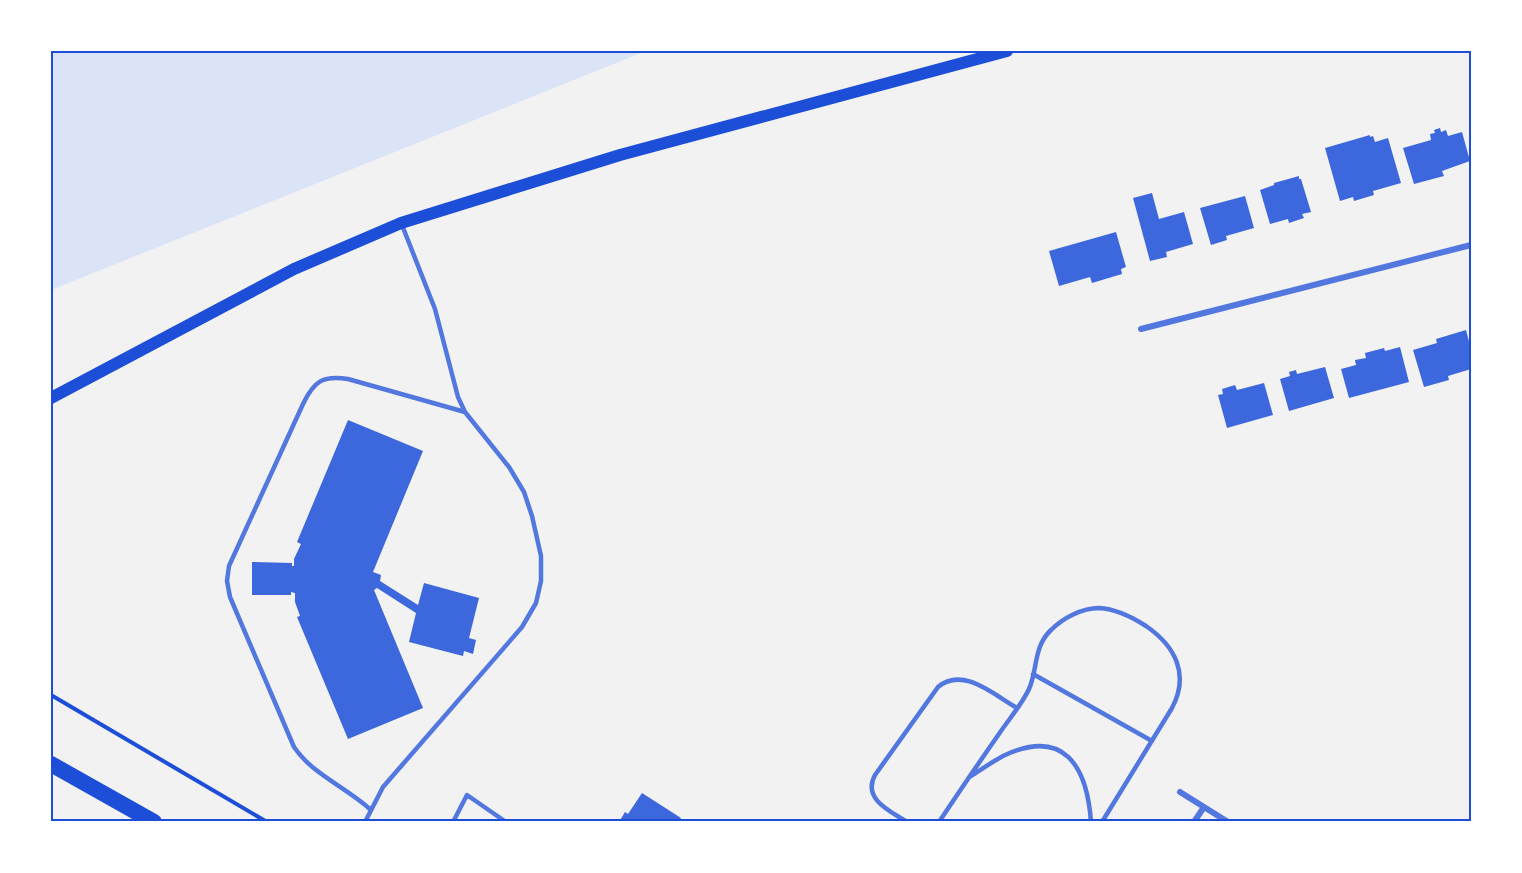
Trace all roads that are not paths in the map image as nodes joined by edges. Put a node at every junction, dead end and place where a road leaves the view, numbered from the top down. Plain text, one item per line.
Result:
1 (1007, 51) edge
2 (401, 223) junction
3 (1471, 245) edge
4 (1141, 329) dead end
5 (51, 398) edge
6 (465, 412) junction
7 (1033, 674) junction
8 (1017, 708) junction
9 (1152, 741) junction
10 (51, 764) edge
11 (969, 778) junction
12 (1180, 792) dead end
13 (1204, 807) junction
14 (371, 810) junction
15 (940, 821) edge
16 (154, 822) edge
17 (365, 822) edge
18 (453, 822) edge
19 (506, 822) edge
20 (907, 822) edge
21 (1091, 822) edge
22 (1102, 822) edge
23 (1194, 822) edge
24 (1228, 822) edge

1 - 2 main road
2 - 5 main road
2 - 6 lane
3 - 4 street
6 - 14 lane
6 - 14 lane
7 - 8 lane
7 - 9 lane
7 - 9 lane
8 - 11 lane
8 - 20 lane
9 - 22 lane
10 - 16 highway
11 - 15 lane
11 - 21 lane
12 - 13 street
13 - 23 street
13 - 24 street
14 - 17 lane
18 - 19 lane

